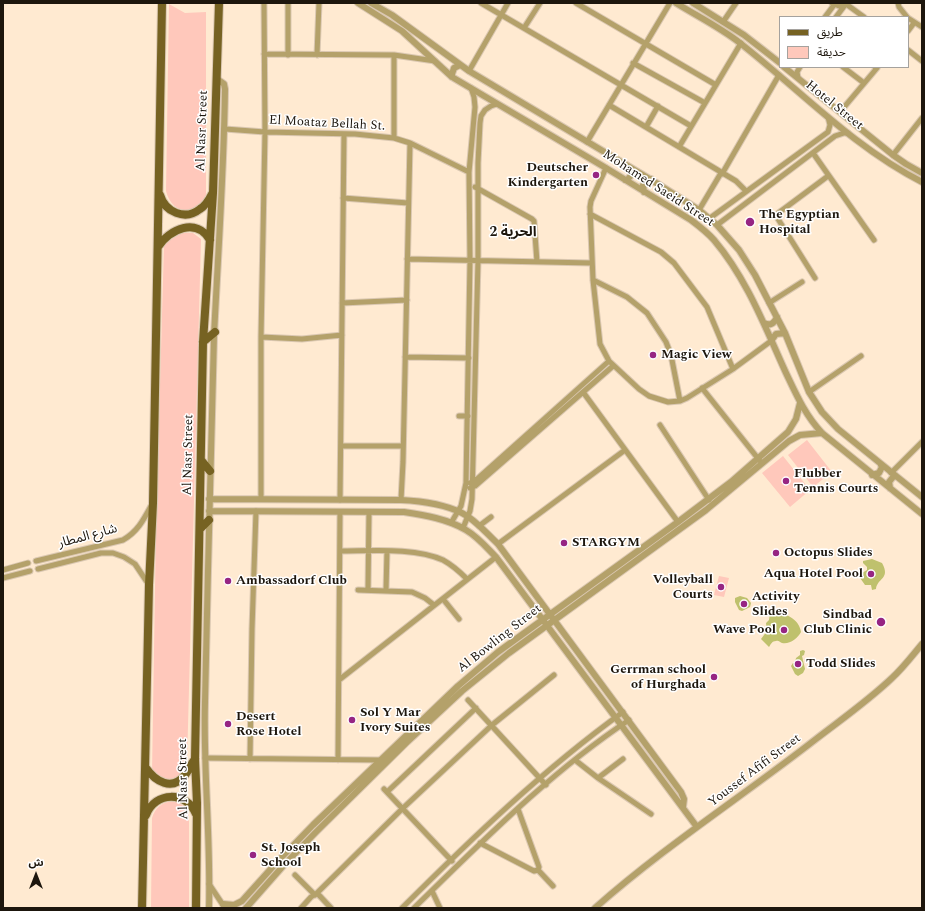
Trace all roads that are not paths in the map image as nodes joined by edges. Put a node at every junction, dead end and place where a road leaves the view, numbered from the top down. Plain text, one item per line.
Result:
1 (162, 3) edge
2 (219, 3) edge
3 (264, 3) edge
4 (288, 3) edge
5 (319, 3) edge
6 (358, 3) edge
7 (371, 3) edge
8 (481, 3) edge
9 (508, 3) edge
10 (540, 3) edge
11 (576, 3) edge
12 (670, 3) edge
13 (676, 3) edge
14 (736, 3) edge
15 (846, 3) edge
16 (898, 3) edge
17 (695, 4) edge
18 (833, 4) edge
19 (502, 15) junction
20 (827, 16) edge
21 (837, 16) edge
22 (863, 16) edge
23 (907, 16) edge
24 (909, 18) edge
25 (723, 22) junction
26 (914, 23) junction
27 (524, 28) junction
28 (922, 28) edge
29 (909, 30) edge
30 (740, 43) junction
31 (645, 44) junction
32 (909, 51) edge
33 (766, 52) junction
34 (444, 53) junction
35 (264, 54) junction
36 (288, 55) junction
37 (317, 55) junction
38 (394, 55) junction
39 (760, 59) junction
40 (435, 61) junction
41 (922, 61) edge
42 (779, 62) edge
43 (633, 63) junction
44 (460, 65) junction
45 (785, 68) edge
46 (799, 68) edge
47 (844, 68) edge
48 (876, 68) edge
49 (469, 71) junction
50 (779, 75) junction
51 (452, 77) junction
52 (798, 78) junction
53 (217, 79) junction
54 (864, 83) junction
55 (621, 84) junction
56 (716, 85) junction
57 (471, 88) junction
58 (705, 103) junction
59 (497, 104) junction
60 (609, 105) junction
61 (658, 106) junction
62 (840, 112) junction
63 (828, 117) junction
64 (922, 118) edge
65 (691, 126) junction
66 (646, 127) junction
67 (225, 129) junction
68 (265, 132) junction
69 (848, 133) junction
70 (344, 134) junction
71 (394, 138) junction
72 (587, 142) junction
73 (410, 143) junction
74 (679, 147) junction
75 (813, 153) junction
76 (893, 155) junction
77 (470, 162) junction
78 (478, 163) junction
79 (606, 168) junction
80 (631, 168) junction
81 (469, 172) junction
82 (722, 173) junction
83 (922, 173) edge
84 (828, 176) junction
85 (651, 179) junction
86 (625, 180) junction
87 (922, 182) edge
88 (469, 184) junction
89 (478, 188) junction
90 (159, 190) junction
91 (746, 191) junction
92 (644, 192) junction
93 (213, 193) junction
94 (344, 198) junction
95 (408, 203) junction
96 (699, 210) junction
97 (590, 214) junction
98 (710, 218) junction
99 (718, 225) junction
100 (210, 240) junction
101 (874, 240) dead end
102 (158, 248) junction
103 (408, 260) junction
104 (470, 261) junction
105 (478, 261) junction
106 (537, 262) junction
107 (591, 263) junction
108 (815, 278) dead end
109 (592, 280) junction
110 (802, 282) dead end
111 (407, 300) junction
112 (769, 302) junction
113 (342, 303) junction
114 (777, 317) junction
115 (764, 323) junction
116 (214, 332) junction
117 (785, 333) junction
118 (342, 335) junction
119 (261, 338) junction
120 (771, 340) junction
121 (203, 342) junction
122 (405, 356) junction
123 (861, 356) dead end
124 (469, 358) junction
125 (609, 361) junction
126 (613, 366) junction
127 (733, 369) junction
128 (702, 388) junction
129 (582, 392) junction
130 (809, 392) junction
131 (680, 401) junction
132 (800, 403) junction
133 (459, 416) dead end
134 (468, 416) junction
135 (543, 424) junction
136 (660, 425) dead end
137 (822, 433) junction
138 (922, 442) edge
139 (341, 446) junction
140 (403, 446) junction
141 (625, 450) junction
142 (201, 460) junction
143 (760, 461) junction
144 (881, 465) junction
145 (210, 472) junction
146 (894, 474) junction
147 (872, 475) junction
148 (472, 485) junction
149 (466, 486) junction
150 (890, 488) junction
151 (922, 497) edge
152 (209, 499) junction
153 (224, 499) junction
154 (261, 499) junction
155 (340, 500) junction
156 (401, 500) junction
157 (709, 500) junction
158 (153, 503) junction
159 (209, 511) junction
160 (224, 511) junction
161 (256, 511) junction
162 (340, 512) junction
163 (369, 512) junction
164 (458, 512) junction
165 (922, 514) edge
166 (468, 517) junction
167 (491, 517) dead end
168 (209, 520) junction
169 (678, 522) junction
170 (451, 524) junction
171 (479, 526) junction
172 (463, 528) junction
173 (200, 529) junction
174 (650, 543) junction
175 (498, 544) junction
176 (643, 548) junction
177 (654, 548) junction
178 (340, 551) junction
179 (369, 551) junction
180 (387, 551) junction
181 (67, 554) junction
182 (648, 554) junction
183 (496, 557) junction
184 (69, 561) junction
185 (36, 562) dead end
186 (28, 563) dead end
187 (38, 569) dead end
188 (3, 570) edge
189 (30, 571) dead end
190 (3, 578) edge
191 (467, 579) junction
192 (149, 585) junction
193 (358, 590) dead end
194 (368, 590) junction
195 (386, 591) junction
196 (443, 598) junction
197 (434, 605) junction
198 (549, 614) junction
199 (459, 619) dead end
200 (542, 619) junction
201 (554, 620) junction
202 (547, 625) junction
203 (922, 644) edge
204 (554, 675) dead end
205 (338, 680) junction
206 (460, 689) junction
207 (468, 700) dead end
208 (476, 708) junction
209 (623, 712) junction
210 (615, 718) junction
211 (628, 720) junction
212 (492, 725) junction
213 (622, 725) junction
214 (205, 758) junction
215 (195, 759) junction
216 (250, 759) junction
217 (623, 759) dead end
218 (338, 760) junction
219 (379, 760) junction
220 (575, 760) junction
221 (146, 768) junction
222 (368, 772) junction
223 (372, 777) junction
224 (540, 778) junction
225 (598, 778) junction
226 (546, 784) junction
227 (683, 807) junction
228 (402, 809) junction
229 (518, 809) junction
230 (652, 814) dead end
231 (197, 817) junction
232 (145, 819) junction
233 (698, 827) junction
234 (480, 843) junction
235 (450, 860) junction
236 (457, 865) junction
237 (538, 870) junction
238 (295, 875) dead end
239 (209, 884) junction
240 (553, 886) dead end
241 (432, 890) junction
242 (316, 894) junction
243 (224, 906) edge
244 (142, 908) edge
245 (196, 908) edge
246 (209, 908) edge
247 (246, 908) edge
248 (300, 908) edge
249 (331, 908) edge
250 (402, 908) edge
251 (414, 908) edge
252 (440, 908) edge
253 (595, 908) edge

1 - 90 main road
2 - 53 main road, Al Nasr Street
3 - 35 street
4 - 36 street
5 - 37 street
6 - 40 street, Mohamed Saeid Street
7 - 34 street, Mohamed Saeid Street
8 - 19 street
9 - 19 street
10 - 27 street
11 - 31 street
12 - 31 street
13 - 30 street, Hotel Street
14 - 25 street
15 - 18 street
15 - 21 street
15 - 22 street
16 - 23 street
17 - 25 street
18 - 20 street
19 - 27 street
19 - 49 street
24 - 26 street
25 - 33 street
26 - 28 street
26 - 29 street
27 - 55 street
30 - 39 street, Hotel Street
30 - 56 street
31 - 43 street
31 - 56 street
32 - 41 street
33 - 39 street
33 - 42 street
34 - 40 street
34 - 44 street, Mohamed Saeid Street
35 - 36 street
35 - 68 street
36 - 37 street
37 - 38 street
38 - 40 street
38 - 71 street
39 - 50 street, Hotel Street
40 - 51 street, Mohamed Saeid Street
43 - 55 street
43 - 58 street
44 - 49 street, Mohamed Saeid Street
44 - 51 street
45 - 52 street, Hotel Street
46 - 52 street
47 - 54 street
48 - 54 street
49 - 72 street, Mohamed Saeid Street
50 - 63 street, Hotel Street
50 - 82 street
51 - 57 street, Mohamed Saeid Street
52 - 62 street, Hotel Street
53 - 67 street
53 - 93 main road, Al Nasr Street
54 - 62 street
55 - 60 street
55 - 61 street
56 - 58 street
57 - 59 street, Mohamed Saeid Street
57 - 77 street
58 - 65 street
59 - 78 street
59 - 79 street, Mohamed Saeid Street
60 - 66 street
60 - 72 street
61 - 65 street
61 - 66 street
62 - 76 street, Hotel Street
63 - 69 street, Hotel Street
63 - 91 street
64 - 76 street
65 - 74 street
66 - 74 street
67 - 68 street, El Moataz Bellah St.
67 - 116 street
68 - 70 street, El Moataz Bellah St.
68 - 119 street
69 - 75 street
69 - 87 street, Hotel Street
70 - 71 street, El Moataz Bellah St.
70 - 94 street
71 - 73 street, El Moataz Bellah St.
72 - 80 street, Mohamed Saeid Street
73 - 81 street, El Moataz Bellah St.
73 - 95 street
74 - 82 street
75 - 84 street
75 - 99 street
76 - 83 street, Hotel Street
77 - 78 street
77 - 81 street
78 - 89 street
79 - 86 street, Mohamed Saeid Street
79 - 97 street
80 - 85 street, Mohamed Saeid Street
80 - 86 street
81 - 88 street
82 - 91 street
82 - 96 street
84 - 101 street
84 - 108 street
85 - 92 street
85 - 96 street, Mohamed Saeid Street
86 - 92 street, Mohamed Saeid Street
88 - 89 street
88 - 104 street
89 - 105 street
89 - 106 street
90 - 93 main road
90 - 102 main road
91 - 98 street
92 - 115 street, Mohamed Saeid Street
93 - 100 main road, Al Nasr Street
94 - 95 street
94 - 113 street
95 - 103 street
96 - 98 street, Mohamed Saeid Street
97 - 107 street
97 - 127 street
98 - 99 street, Mohamed Saeid Street
99 - 112 street, Mohamed Saeid Street
100 - 102 main road
100 - 121 main road, Al Nasr Street
102 - 158 main road
103 - 104 street
103 - 111 street
104 - 105 street
104 - 124 street
105 - 106 street
105 - 148 street
106 - 107 street
107 - 109 street
109 - 125 street
109 - 131 street
110 - 112 street
111 - 113 street
111 - 122 street
112 - 114 street, Mohamed Saeid Street
113 - 118 street
114 - 115 street
114 - 117 street, Mohamed Saeid Street
115 - 120 street, Mohamed Saeid Street
116 - 121 main road
116 - 145 street
117 - 120 street
117 - 130 street, Mohamed Saeid Street
118 - 119 street
118 - 139 street
119 - 154 street
120 - 127 street
120 - 132 street, Mohamed Saeid Street
121 - 142 main road, Al Nasr Street
122 - 124 street
122 - 140 street
123 - 130 street
124 - 134 street
125 - 126 street
125 - 135 street
126 - 129 street
126 - 131 street
127 - 128 street
128 - 131 street
128 - 143 street
129 - 135 street
129 - 141 street
130 - 144 street, Mohamed Saeid Street
132 - 137 street, Mohamed Saeid Street
132 - 143 street, Al Bowling Street
133 - 134 street
134 - 149 street
135 - 148 street
136 - 157 street
137 - 143 street, Al Bowling Street
137 - 147 street, Mohamed Saeid Street
138 - 146 street
139 - 140 street
139 - 155 street
140 - 156 street
141 - 169 street
141 - 175 street
142 - 145 main road
142 - 173 main road, Al Nasr Street
143 - 157 street, Al Bowling Street
143 - 177 street, Al Bowling Street
144 - 146 street, Mohamed Saeid Street
144 - 147 street
145 - 152 street
146 - 150 street
146 - 151 street, Mohamed Saeid Street
147 - 150 street, Mohamed Saeid Street
148 - 149 street
148 - 166 street
149 - 164 street
150 - 165 street, Mohamed Saeid Street
152 - 153 street
152 - 159 street
153 - 154 street
153 - 160 street
154 - 155 street
155 - 156 street
156 - 164 street
157 - 169 street, Al Bowling Street
158 - 181 street, شارع المطار
158 - 192 main road
159 - 160 street
159 - 168 street
160 - 161 street
161 - 162 street
161 - 216 street
162 - 163 street
162 - 178 street
163 - 170 street
163 - 179 street
164 - 166 street
164 - 170 street
166 - 171 street
166 - 172 street
167 - 171 street
168 - 173 main road
168 - 214 street
169 - 174 street, Al Bowling Street
170 - 172 street
171 - 175 street
172 - 183 street
173 - 215 main road, Al Nasr Street
174 - 176 street, Al Bowling Street
174 - 177 street
175 - 198 street
176 - 182 street
176 - 198 street, Al Bowling Street
177 - 182 street, Al Bowling Street
178 - 179 street
178 - 205 street
179 - 180 street
179 - 194 street
180 - 191 street
180 - 195 street
181 - 184 street
181 - 185 street, شارع المطار
182 - 201 street, Al Bowling Street
183 - 191 street
183 - 200 street
184 - 187 street
184 - 192 street
186 - 188 street
189 - 190 street
191 - 196 street
192 - 221 main road
193 - 194 street
194 - 195 street
195 - 197 street
196 - 197 street
196 - 199 street
197 - 205 street
198 - 200 street, Al Bowling Street
198 - 201 street
200 - 202 street
200 - 206 street, Al Bowling Street
201 - 202 street, Al Bowling Street
201 - 209 street
202 - 206 street, Al Bowling Street
202 - 210 street
203 - 233 street, Youssef Afifi Street
204 - 212 street
205 - 218 street
206 - 219 street, Al Bowling Street
206 - 223 street, Al Bowling Street
207 - 208 street
208 - 212 street
208 - 228 street
209 - 210 street
209 - 211 street
210 - 213 street
210 - 224 street
211 - 213 street
211 - 227 street
212 - 224 street
212 - 228 street
213 - 220 street
213 - 227 street
214 - 216 street
214 - 239 street
215 - 221 main road
215 - 231 main road, Al Nasr Street
216 - 218 street
217 - 225 street
218 - 219 street
219 - 222 street, Al Bowling Street
220 - 225 street
220 - 226 street
221 - 232 main road
222 - 223 street
222 - 243 street, Al Bowling Street
223 - 247 street, Al Bowling Street
224 - 226 street
224 - 235 street
225 - 230 street
226 - 229 street
227 - 233 street
228 - 235 street
228 - 242 street
229 - 234 street
229 - 237 street
231 - 232 main road
231 - 245 main road, Al Nasr Street
232 - 244 main road
233 - 253 street, Youssef Afifi Street
234 - 236 street
234 - 237 street
235 - 236 street
235 - 250 street
236 - 241 street
237 - 240 street
238 - 242 street
239 - 243 street
239 - 246 street
241 - 251 street
241 - 252 street
242 - 248 street
242 - 249 street

